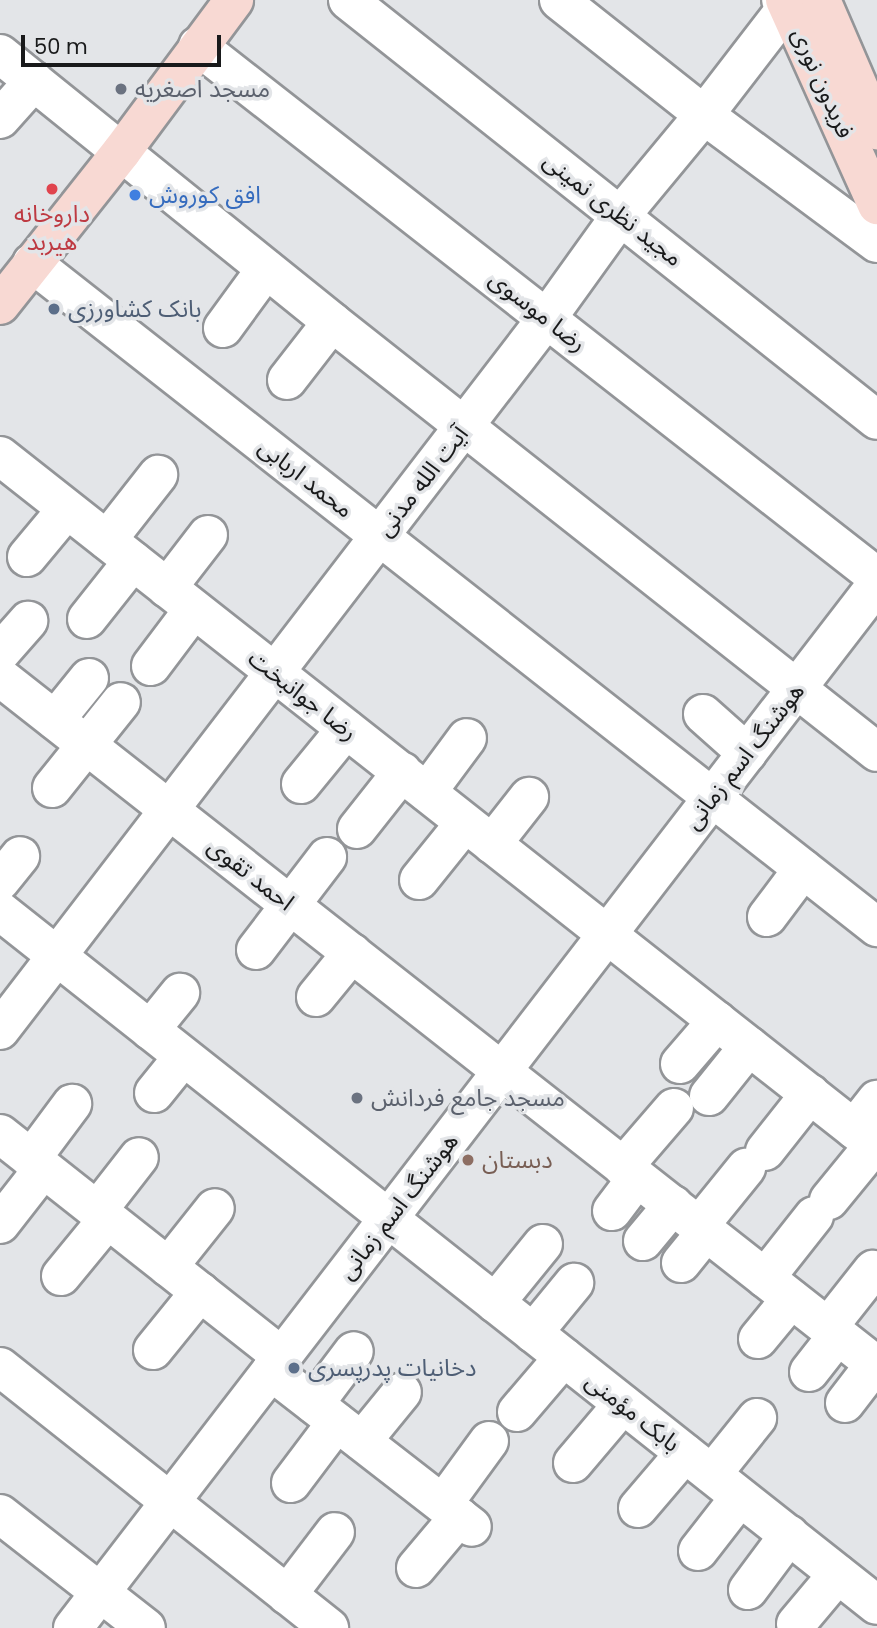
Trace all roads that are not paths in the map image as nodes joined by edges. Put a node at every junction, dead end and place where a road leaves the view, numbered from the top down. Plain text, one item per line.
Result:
1 (234, 0) edge
2 (348, 0) edge
3 (559, 0) edge
4 (794, 1) edge
5 (198, 46) junction
6 (0, 54) edge
7 (34, 81) junction
8 (704, 115) junction
9 (0, 119) edge
10 (877, 130) edge
11 (122, 150) junction
12 (877, 205) edge
13 (621, 215) junction
14 (877, 243) edge
15 (32, 263) junction
16 (266, 268) junction
17 (0, 305) edge
18 (547, 318) junction
19 (332, 322) junction
20 (223, 328) dead end
21 (287, 380) dead end
22 (877, 420) edge
23 (464, 427) junction
24 (0, 456) edge
25 (158, 475) dead end
26 (67, 509) junction
27 (208, 536) dead end
28 (380, 536) junction
29 (120, 550) junction
30 (27, 557) dead end
31 (877, 577) edge
32 (877, 584) edge
33 (181, 599) junction
34 (88, 619) dead end
35 (28, 621) dead end
36 (0, 653) edge
37 (151, 666) dead end
38 (275, 673) junction
39 (89, 678) dead end
40 (797, 687) junction
41 (7, 695) edge
42 (121, 702) dead end
43 (703, 714) dead end
44 (55, 720) junction
45 (346, 729) junction
46 (467, 738) dead end
47 (87, 746) junction
48 (877, 752) edge
49 (747, 753) junction
50 (414, 782) junction
51 (301, 784) dead end
52 (52, 789) dead end
53 (529, 797) dead end
54 (713, 797) junction
55 (169, 810) junction
56 (357, 829) dead end
57 (479, 833) junction
58 (327, 857) dead end
59 (803, 869) junction
60 (419, 880) dead end
61 (290, 905) junction
62 (0, 911) edge
63 (766, 918) dead end
64 (877, 927) edge
65 (607, 934) junction
66 (256, 950) dead end
67 (352, 953) junction
68 (57, 956) junction
69 (180, 993) dead end
70 (316, 997) dead end
71 (717, 1021) junction
72 (0, 1030) edge
73 (150, 1030) junction
74 (749, 1046) junction
75 (183, 1057) junction
76 (680, 1064) dead end
77 (502, 1071) junction
78 (154, 1093) dead end
79 (810, 1094) junction
80 (709, 1096) dead end
81 (877, 1100) edge
82 (72, 1104) dead end
83 (674, 1108) dead end
84 (0, 1134) edge
85 (868, 1141) edge
86 (139, 1157) dead end
87 (37, 1164) junction
88 (630, 1172) junction
89 (215, 1208) dead end
90 (612, 1212) dead end
91 (102, 1215) junction
92 (388, 1219) junction
93 (693, 1221) junction
94 (0, 1224) edge
95 (643, 1241) dead end
96 (543, 1244) dead end
97 (681, 1263) dead end
98 (167, 1267) junction
99 (873, 1270) dead end
100 (61, 1276) dead end
101 (574, 1283) dead end
102 (778, 1288) junction
103 (200, 1292) junction
104 (495, 1303) junction
105 (833, 1331) junction
106 (533, 1333) junction
107 (758, 1339) dead end
108 (153, 1350) dead end
109 (354, 1351) dead end
110 (564, 1357) junction
111 (277, 1364) junction
112 (876, 1365) edge
113 (0, 1367) edge
114 (809, 1372) dead end
115 (402, 1392) dead end
116 (845, 1403) dead end
117 (623, 1404) junction
118 (517, 1412) dead end
119 (757, 1418) dead end
120 (337, 1422) junction
121 (489, 1441) dead end
122 (573, 1463) dead end
123 (712, 1475) junction
124 (291, 1483) dead end
125 (170, 1503) junction
126 (638, 1508) dead end
127 (0, 1514) edge
128 (458, 1516) junction
129 (335, 1532) dead end
130 (789, 1535) junction
131 (698, 1551) dead end
132 (416, 1568) dead end
133 (838, 1574) junction
134 (748, 1590) dead end
135 (101, 1592) junction
136 (287, 1595) junction
137 (877, 1605) edge
138 (796, 1625) dead end
139 (74, 1628) edge
140 (146, 1628) edge
141 (329, 1628) edge

1 - 5 main road
2 - 13 street, مجید نظری نمینی
3 - 8 street
4 - 8 street, آیت‌ الله مدنی
4 - 10 main road, فریدون نوری
4 - 12 main road, فریدون نوری
5 - 11 main road
5 - 18 street, رضا موسوی
6 - 7 street
7 - 9 street
7 - 11 street
8 - 13 street, آیت‌ الله مدنی
8 - 14 street
11 - 15 main road
11 - 16 street
13 - 18 street, آیت‌ الله مدنی
13 - 22 street, مجید نظری نمینی
15 - 17 main road
15 - 28 street, محمد اربابی
16 - 19 street
16 - 20 street
18 - 23 street, آیت‌ الله مدنی
18 - 31 street, رضا موسوی
19 - 21 street
19 - 23 street
23 - 28 street, آیت‌ الله مدنی
23 - 40 street
24 - 26 street, رضا جوانبخت
25 - 29 street
26 - 29 street, رضا جوانبخت
26 - 30 street
27 - 33 street
28 - 38 street, آیت‌ الله مدنی
28 - 54 street, محمد اربابی
29 - 33 street, رضا جوانبخت
29 - 34 street
32 - 40 street, هوشنگ اسم زمانی
33 - 37 street
33 - 38 street, رضا جوانبخت
35 - 36 street
38 - 45 street, رضا جوانبخت
38 - 55 street, آیت‌ الله مدنی
39 - 44 street
40 - 48 street
40 - 49 street, هوشنگ اسم زمانی
41 - 44 street, احمد تقوی
42 - 47 street
43 - 49 street
44 - 47 street, احمد تقوی
45 - 50 street, رضا جوانبخت
45 - 51 street
46 - 50 street
47 - 52 street
47 - 55 street, احمد تقوی
49 - 54 street, هوشنگ اسم زمانی
50 - 56 street
50 - 57 street, رضا جوانبخت
53 - 57 street
54 - 59 street, محمد اربابی
54 - 65 street, هوشنگ اسم زمانی
55 - 61 street, احمد تقوی
55 - 68 street, آیت‌ الله مدنی
57 - 60 street
57 - 65 street, رضا جوانبخت
58 - 61 street
59 - 63 street
59 - 64 street, محمد اربابی
61 - 66 street
61 - 67 street, احمد تقوی
62 - 68 street, بابک مؤمنی
65 - 71 street, رضا جوانبخت
65 - 77 street, هوشنگ اسم زمانی
67 - 70 street
67 - 77 street, احمد تقوی
68 - 72 street, آیت‌ الله مدنی
68 - 73 street, بابک مؤمنی
69 - 73 street
71 - 74 street, رضا جوانبخت
71 - 76 street
73 - 75 street, بابک مؤمنی
74 - 79 street, رضا جوانبخت
74 - 80 street
75 - 78 street
75 - 92 street, بابک مؤمنی
77 - 88 street, احمد تقوی
77 - 92 street, هوشنگ اسم زمانی
79 - 85 street, رضا جوانبخت
79 - 93 street
81 - 85 street
82 - 87 street
83 - 88 street
84 - 87 street
85 - 102 street
86 - 91 street
87 - 91 street
87 - 94 street
88 - 90 street
88 - 93 street, احمد تقوی
89 - 98 street
91 - 98 street
91 - 100 street
92 - 104 street, بابک مؤمنی
92 - 111 street, هوشنگ اسم زمانی
93 - 95 street
93 - 97 street
93 - 102 street, احمد تقوی
96 - 104 street
98 - 103 street
99 - 105 street
101 - 106 street
102 - 105 street, احمد تقوی
102 - 107 street
103 - 108 street
103 - 111 street
104 - 106 street, بابک مؤمنی
105 - 112 street, احمد تقوی
105 - 114 street
106 - 110 street, بابک مؤمنی
109 - 120 street
110 - 117 street, بابک مؤمنی
110 - 118 street
111 - 120 street
111 - 125 street, هوشنگ اسم زمانی
112 - 116 street
113 - 125 street
115 - 120 street
117 - 122 street
117 - 123 street, بابک مؤمنی
119 - 123 street
120 - 124 street
120 - 128 street
121 - 128 street
123 - 126 street
123 - 130 street, بابک مؤمنی
123 - 131 street
125 - 135 street, هوشنگ اسم زمانی
125 - 136 street
127 - 135 street
128 - 132 street
129 - 136 street
130 - 133 street, بابک مؤمنی
130 - 134 street
133 - 137 street, بابک مؤمنی
133 - 138 street
135 - 139 street, هوشنگ اسم زمانی
135 - 140 street
136 - 141 street

